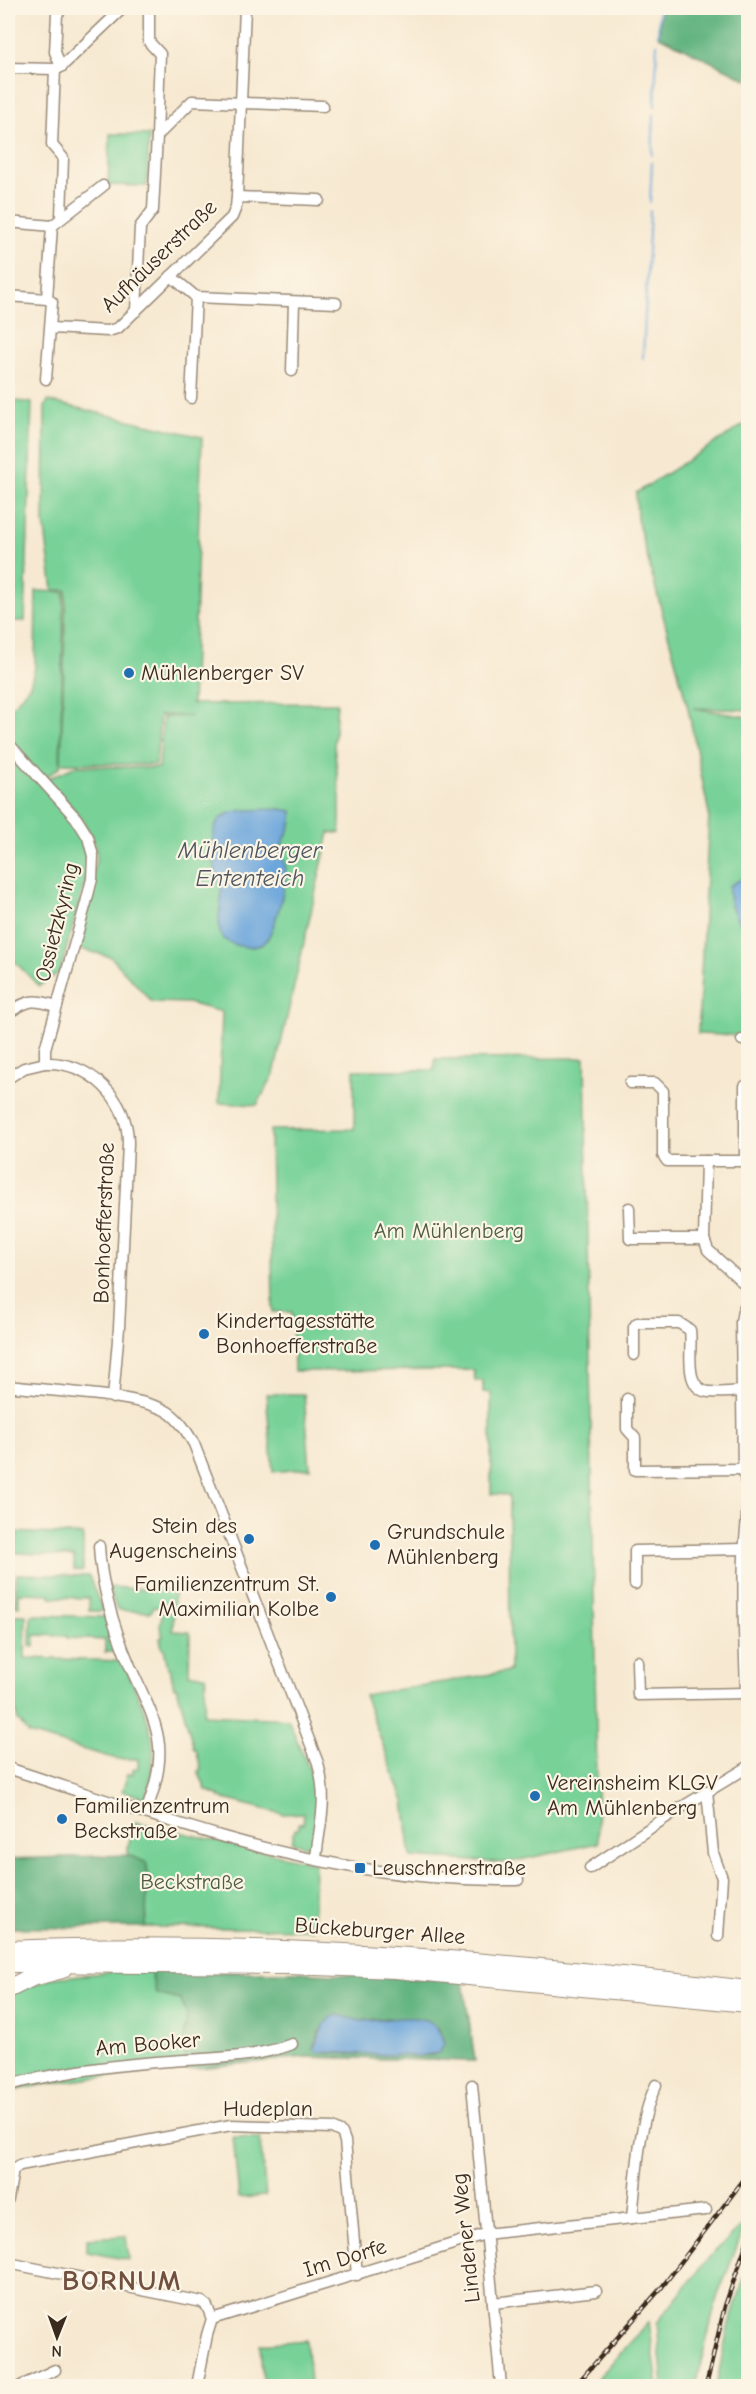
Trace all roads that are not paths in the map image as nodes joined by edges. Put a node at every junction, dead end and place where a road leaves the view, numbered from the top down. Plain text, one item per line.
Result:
1 (63, 8) edge
2 (123, 8) edge
3 (149, 8) edge
4 (245, 8) edge
5 (8, 68) edge
6 (58, 68) junction
7 (242, 103) junction
8 (323, 106) dead end
9 (157, 136) junction
10 (103, 186) dead end
11 (237, 197) junction
12 (319, 200) dead end
13 (61, 217) junction
14 (8, 222) edge
15 (52, 226) junction
16 (171, 276) junction
17 (8, 296) edge
18 (196, 297) junction
19 (48, 298) junction
20 (294, 302) junction
21 (336, 303) dead end
22 (136, 311) junction
23 (51, 328) junction
24 (292, 371) dead end
25 (46, 379) dead end
26 (191, 398) dead end
27 (8, 743) edge
28 (57, 1006) junction
29 (8, 1013) edge
30 (45, 1063) junction
31 (8, 1078) edge
32 (630, 1083) dead end
33 (748, 1086) edge
34 (706, 1161) junction
35 (629, 1208) dead end
36 (704, 1239) junction
37 (748, 1287) edge
38 (748, 1299) edge
39 (634, 1355) dead end
40 (8, 1386) edge
41 (742, 1391) junction
42 (113, 1398) junction
43 (627, 1399) dead end
44 (743, 1469) junction
45 (99, 1546) dead end
46 (745, 1549) junction
47 (635, 1584) dead end
48 (746, 1589) edge
49 (637, 1660) dead end
50 (746, 1693) junction
51 (748, 1709) edge
52 (8, 1767) edge
53 (748, 1767) edge
54 (707, 1791) junction
55 (146, 1812) junction
56 (316, 1858) junction
57 (590, 1868) dead end
58 (518, 1880) dead end
59 (718, 1936) dead end
60 (8, 1950) edge
61 (318, 1958) junction
62 (8, 1963) edge
63 (106, 1963) junction
64 (8, 1989) edge
65 (748, 1990) edge
66 (748, 2003) edge
67 (292, 2044) dead end
68 (8, 2085) edge
69 (472, 2085) dead end
70 (656, 2085) dead end
71 (8, 2199) edge
72 (706, 2210) dead end
73 (632, 2218) junction
74 (485, 2234) junction
75 (8, 2263) edge
76 (357, 2275) junction
77 (596, 2291) dead end
78 (493, 2302) junction
79 (212, 2319) junction
80 (56, 2370) dead end
81 (21, 2386) edge
82 (197, 2386) edge
83 (501, 2386) edge

1 - 6 street
2 - 6 street
3 - 9 street
4 - 7 street, Aufhäuserstraße
5 - 6 street
6 - 13 street
7 - 8 street
7 - 9 street
7 - 11 street, Aufhäuserstraße
9 - 22 street
10 - 13 street
11 - 12 street
11 - 16 street, Aufhäuserstraße
13 - 15 street
14 - 15 street
15 - 19 street
16 - 18 street
16 - 22 street, Aufhäuserstraße
17 - 19 street
18 - 20 street
18 - 26 street
19 - 23 street
20 - 21 street
20 - 24 street
22 - 23 street, Aufhäuserstraße
23 - 25 street
27 - 28 street, Ossietzkyring
28 - 29 street
28 - 30 street, Ossietzkyring
30 - 31 street
30 - 42 street, Bonhoefferstraße
32 - 34 street
33 - 34 street
34 - 36 street
35 - 36 street
36 - 37 street
38 - 41 street
39 - 41 street
40 - 42 street
41 - 44 street
42 - 56 street
43 - 44 street
44 - 46 street
45 - 55 street
46 - 47 street
46 - 48 street
48 - 50 street
49 - 50 street
50 - 51 street
52 - 55 street
53 - 54 street
54 - 57 street
54 - 59 street
55 - 56 street
56 - 58 street
60 - 61 highway, Bückeburger Allee
61 - 63 highway, Bückeburger Allee
61 - 65 highway, Bückeburger Allee
61 - 66 highway, Bückeburger Allee
62 - 63 highway, Bückeburger Allee
63 - 64 highway
67 - 68 street, Am Booker
69 - 74 street, Lindener Weg
70 - 73 street
71 - 76 street, Hudeplan
72 - 73 street, Im Dorfe
73 - 74 street, Im Dorfe
74 - 76 street, Im Dorfe
74 - 78 street, Lindener Weg
75 - 79 street
76 - 79 street, Im Dorfe
77 - 78 street
78 - 83 street, Lindener Weg
79 - 82 street
80 - 81 street

